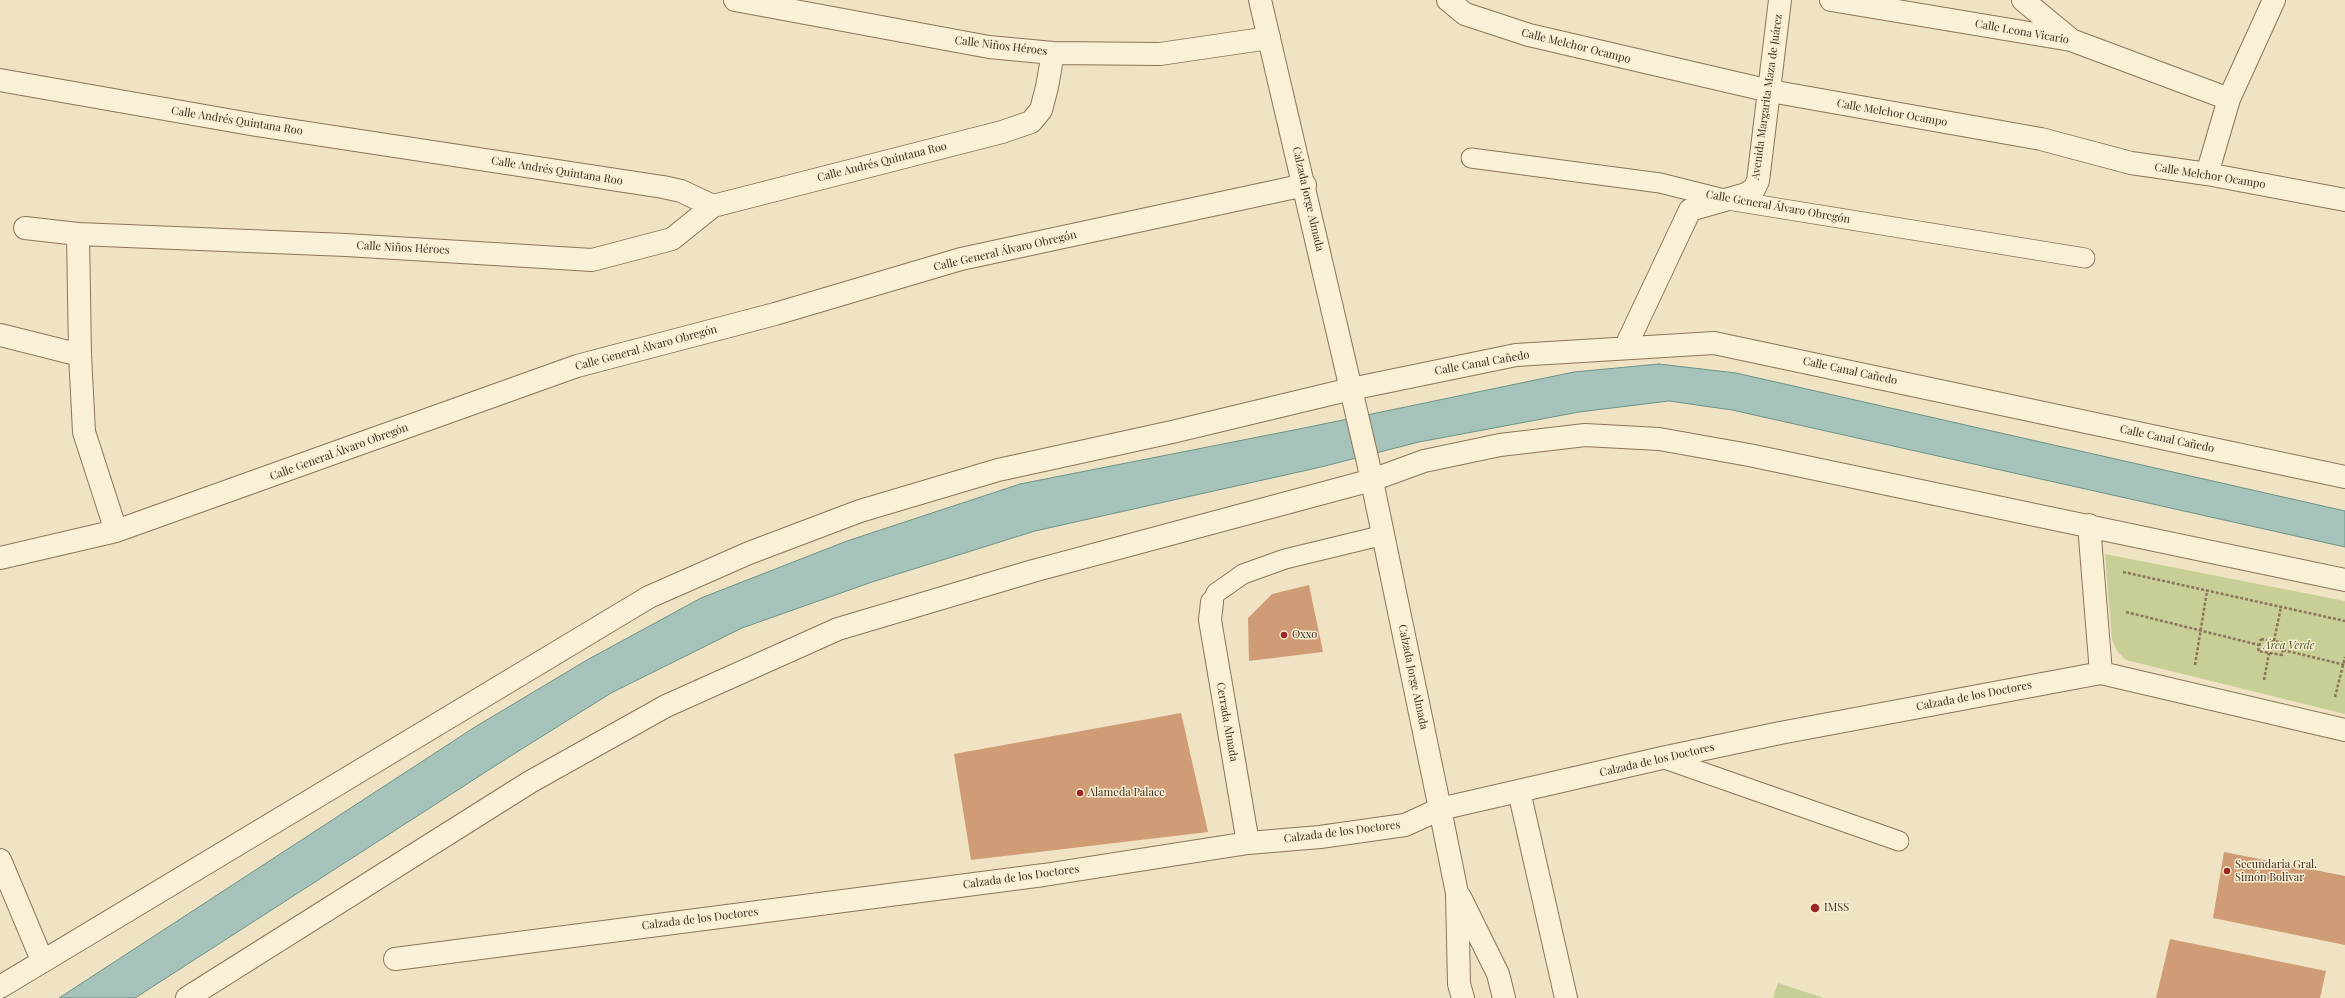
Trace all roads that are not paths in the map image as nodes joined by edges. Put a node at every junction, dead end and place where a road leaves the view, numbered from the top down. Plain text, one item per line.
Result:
1 (736, 0) edge
2 (1260, 0) edge
3 (1448, 0) edge
4 (1780, 0) edge
5 (1831, 0) edge
6 (2023, 0) edge
7 (2274, 0) edge
8 (1269, 38) junction
9 (2071, 40) junction
10 (1053, 53) junction
11 (0, 80) edge
12 (1770, 91) junction
13 (2229, 99) junction
14 (1471, 158) dead end
15 (2207, 174) junction
16 (1305, 185) junction
17 (1728, 200) junction
18 (2345, 200) edge
19 (713, 206) junction
20 (25, 228) dead end
21 (78, 234) junction
22 (2085, 258) dead end
23 (0, 335) edge
24 (1624, 348) junction
25 (80, 355) junction
26 (1352, 394) junction
27 (1370, 471) junction
28 (2345, 477) edge
29 (2088, 525) junction
30 (116, 531) junction
31 (1384, 536) junction
32 (0, 558) edge
33 (2345, 580) edge
34 (1212, 602) joint
35 (2101, 673) junction
36 (2345, 730) edge
37 (1662, 758) junction
38 (1519, 791) junction
39 (1440, 809) junction
40 (1899, 841) dead end
41 (1248, 843) junction
42 (0, 860) edge
43 (1457, 893) junction
44 (395, 959) dead end
45 (42, 960) junction
46 (0, 987) edge
47 (187, 998) edge
48 (1463, 998) edge
49 (1504, 998) edge
50 (1566, 998) edge

1 - 10 street, Calle Niños Héroes
2 - 8 street, Calzada Jorge Almada
3 - 12 street, Calle Melchor Ocampo
4 - 12 street, Avenida Margarita Maza de Juárez
5 - 9 street, Calle Leona Vicario
6 - 9 street
7 - 13 street
8 - 10 street, Calle Niños Héroes
8 - 16 street, Calzada Jorge Almada
9 - 13 street, Calle Leona Vicario
10 - 19 street, Calle Andrés Quintana Roo
11 - 19 street, Calle Andrés Quintana Roo
12 - 15 street, Calle Melchor Ocampo
12 - 17 street, Avenida Margarita Maza de Juárez
13 - 15 street
14 - 17 lane, Calle General Álvaro Obregón
15 - 18 street, Calle Melchor Ocampo
16 - 26 street, Calzada Jorge Almada
16 - 30 street, Calle General Álvaro Obregón
17 - 22 lane, Calle General Álvaro Obregón
17 - 24 street, Avenida Margarita Maza de Juárez
19 - 21 street, Calle Niños Héroes
20 - 21 street, Calle Niños Héroes
21 - 25 street
23 - 25 street
24 - 26 street, Calle Canal Cañedo
24 - 28 street, Calle Canal Cañedo
25 - 30 street
26 - 27 street, Calzada Jorge Almada
26 - 45 street, Calle Canal Cañedo
27 - 29 street
27 - 31 street, Calzada Jorge Almada
27 - 47 street
29 - 33 street
29 - 35 street
30 - 32 street, Calle General Álvaro Obregón
31 - 34 lane
31 - 39 street, Calzada Jorge Almada
34 - 41 street, Cerrada Almada
35 - 36 street, Calzada de los Doctores
35 - 37 street, Calzada de los Doctores
37 - 38 street, Calzada de los Doctores
37 - 40 lane
38 - 39 street, Calzada de los Doctores
38 - 50 street
39 - 41 street, Calzada de los Doctores
39 - 43 street, Calzada Jorge Almada
41 - 44 street, Calzada de los Doctores
42 - 45 street
43 - 48 street, Calzada Jorge Almada
43 - 49 street, Calzada Jorge Almada
45 - 46 street, Calle Canal Cañedo

